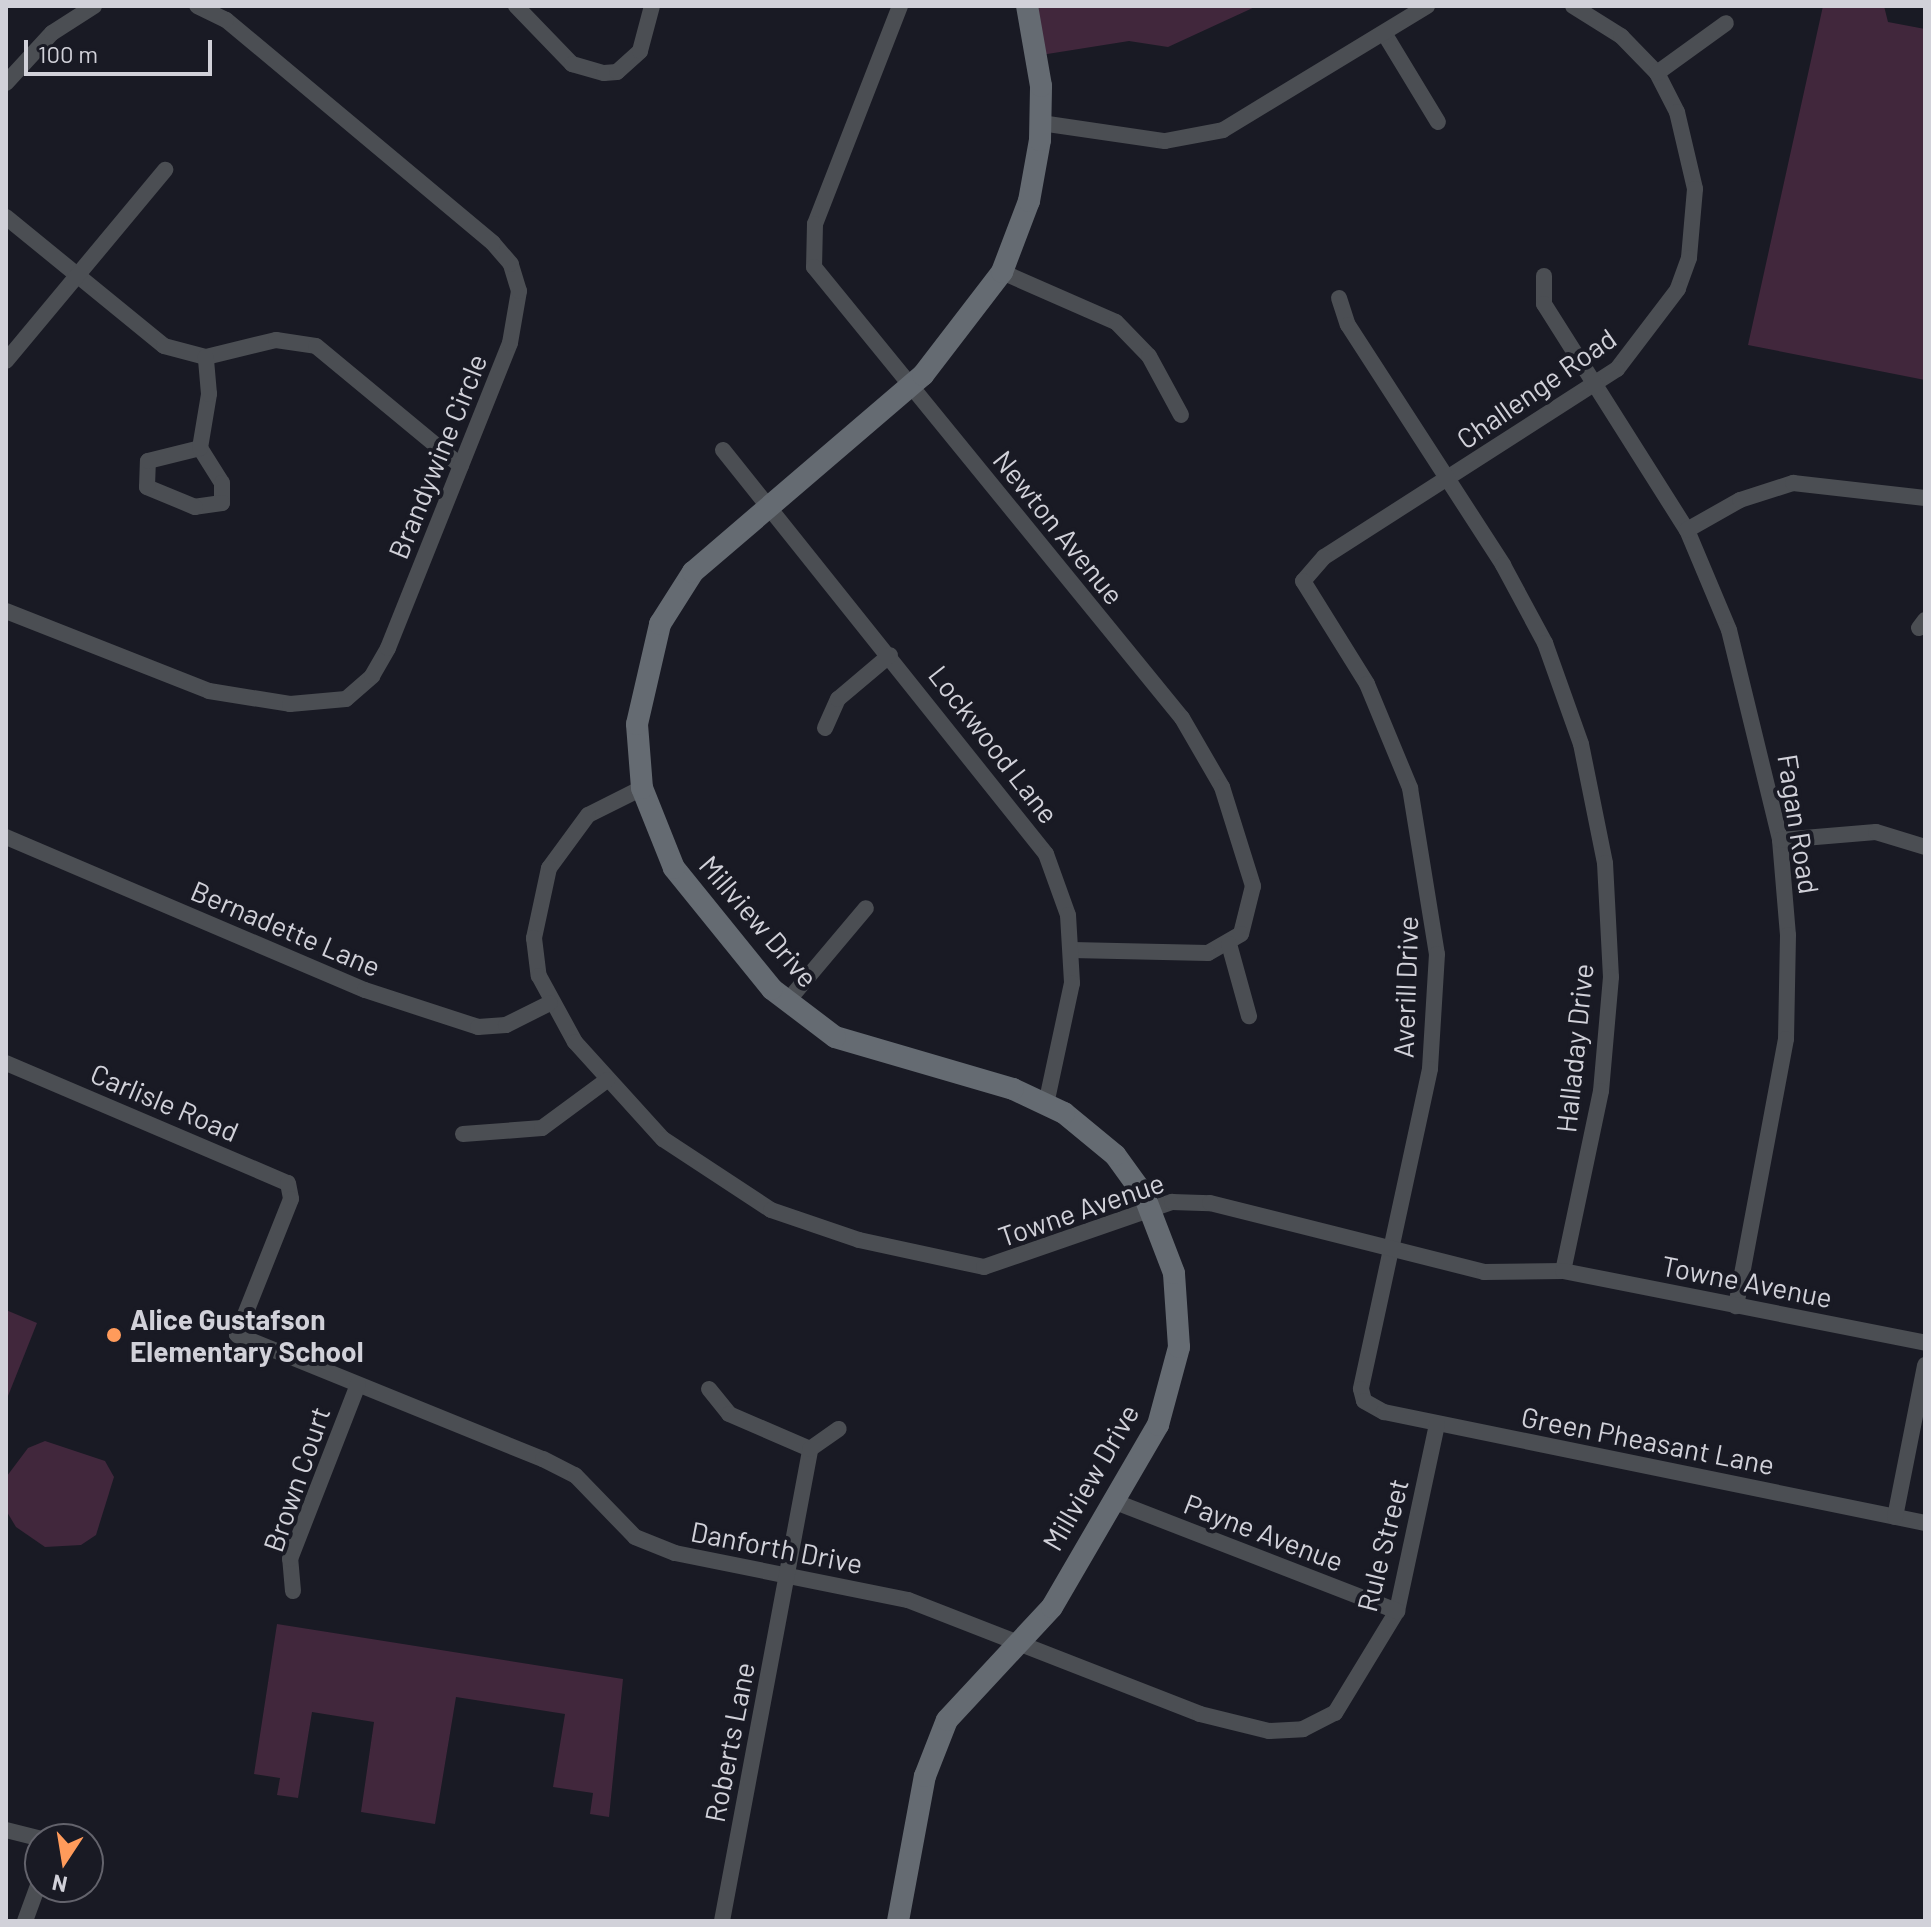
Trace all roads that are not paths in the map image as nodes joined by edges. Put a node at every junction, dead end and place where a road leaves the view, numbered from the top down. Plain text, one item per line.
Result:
1 (94, 6) edge
2 (197, 6) edge
3 (516, 6) edge
4 (652, 6) edge
5 (900, 6) edge
6 (1027, 6) edge
7 (1427, 6) edge
8 (1573, 6) edge
9 (1726, 23) dead end
10 (1384, 33) junction
11 (1657, 73) junction
12 (6, 83) edge
13 (1438, 122) dead end
14 (1041, 123) junction
15 (165, 170) dead end
16 (6, 217) edge
17 (1002, 272) junction
18 (1544, 276) dead end
19 (76, 278) junction
20 (1339, 298) dead end
21 (206, 357) junction
22 (6, 361) edge
23 (1595, 385) junction
24 (909, 386) junction
25 (1181, 415) dead end
26 (200, 448) junction
27 (723, 450) dead end
28 (461, 466) junction
29 (1447, 480) junction
30 (1925, 498) edge
31 (766, 505) junction
32 (1687, 530) junction
33 (1310, 596) joint
34 (6, 611) edge
35 (890, 655) junction
36 (825, 728) dead end
37 (642, 788) junction
38 (6, 837) edge
39 (1780, 840) junction
40 (1925, 847) edge
41 (866, 908) dead end
42 (1229, 944) junction
43 (1072, 950) junction
44 (550, 1003) junction
45 (786, 1003) junction
46 (1249, 1016) dead end
47 (6, 1063) edge
48 (607, 1080) junction
49 (1046, 1104) junction
50 (463, 1134) dead end
51 (1152, 1209) junction
52 (1390, 1248) junction
53 (1563, 1271) junction
54 (1736, 1306) junction
55 (237, 1335) joint
56 (1925, 1343) edge
57 (1925, 1365) edge
58 (358, 1385) junction
59 (709, 1389) dead end
60 (1364, 1401) joint
61 (1437, 1424) junction
62 (839, 1429) dead end
63 (810, 1449) junction
64 (1113, 1501) junction
65 (1895, 1517) junction
66 (1925, 1523) edge
67 (787, 1573) junction
68 (293, 1591) dead end
69 (1397, 1611) junction
70 (1022, 1644) junction
71 (1335, 1713) joint
72 (722, 1921) edge
73 (898, 1921) edge

1 - 12 street
2 - 28 street, Brandywine Circle
3 - 4 street
5 - 24 street, Newton Avenue
6 - 14 street, Millview Drive
7 - 10 street
8 - 11 street, Challenge Road
9 - 11 street
10 - 13 street
10 - 14 street
11 - 23 street, Challenge Road
14 - 17 street, Millview Drive
15 - 19 street
16 - 19 street
17 - 24 street, Millview Drive
17 - 25 street
18 - 23 street, Fagan Road
19 - 21 street
19 - 22 street
20 - 29 street, Halladay Drive
21 - 26 street
21 - 28 street
23 - 29 street, Challenge Road
23 - 32 street, Fagan Road
24 - 31 street, Millview Drive
24 - 42 street, Newton Avenue
26 - 26 street
27 - 31 street, Lockwood Lane
28 - 34 street, Brandywine Circle
29 - 33 street, Challenge Road
29 - 53 street, Halladay Drive
30 - 32 street
31 - 35 street, Lockwood Lane
31 - 37 street, Millview Drive
32 - 39 street, Fagan Road
33 - 52 street, Averill Drive
35 - 36 street
35 - 43 street, Lockwood Lane
37 - 44 street, Towne Avenue
37 - 45 street, Millview Drive
38 - 44 street, Bernadette Lane
39 - 40 street
39 - 54 street, Fagan Road
41 - 45 street
42 - 43 street
42 - 46 street
43 - 49 street, Lockwood Lane
44 - 48 street, Towne Avenue
45 - 49 street, Millview Drive
47 - 55 street, Carlisle Road
48 - 50 street
48 - 51 street, Towne Avenue
49 - 51 street, Millview Drive
51 - 52 street, Towne Avenue
51 - 64 street, Millview Drive
52 - 53 street, Towne Avenue
52 - 60 street, Averill Drive
53 - 54 street, Towne Avenue
54 - 56 street, Towne Avenue
55 - 58 street, Danforth Drive
57 - 65 street
58 - 67 street, Danforth Drive
58 - 68 street, Brown Court
59 - 63 street
60 - 61 street, Green Pheasant Lane
61 - 65 street, Green Pheasant Lane
61 - 69 street, Rule Street
62 - 63 street
63 - 67 street, Roberts Lane
64 - 69 street, Payne Avenue
64 - 70 street, Millview Drive
65 - 66 street, Green Pheasant Lane
67 - 70 street, Danforth Drive
67 - 72 street, Roberts Lane
69 - 71 street, Rule Street
70 - 71 street, Danforth Drive
70 - 73 street, Millview Drive

